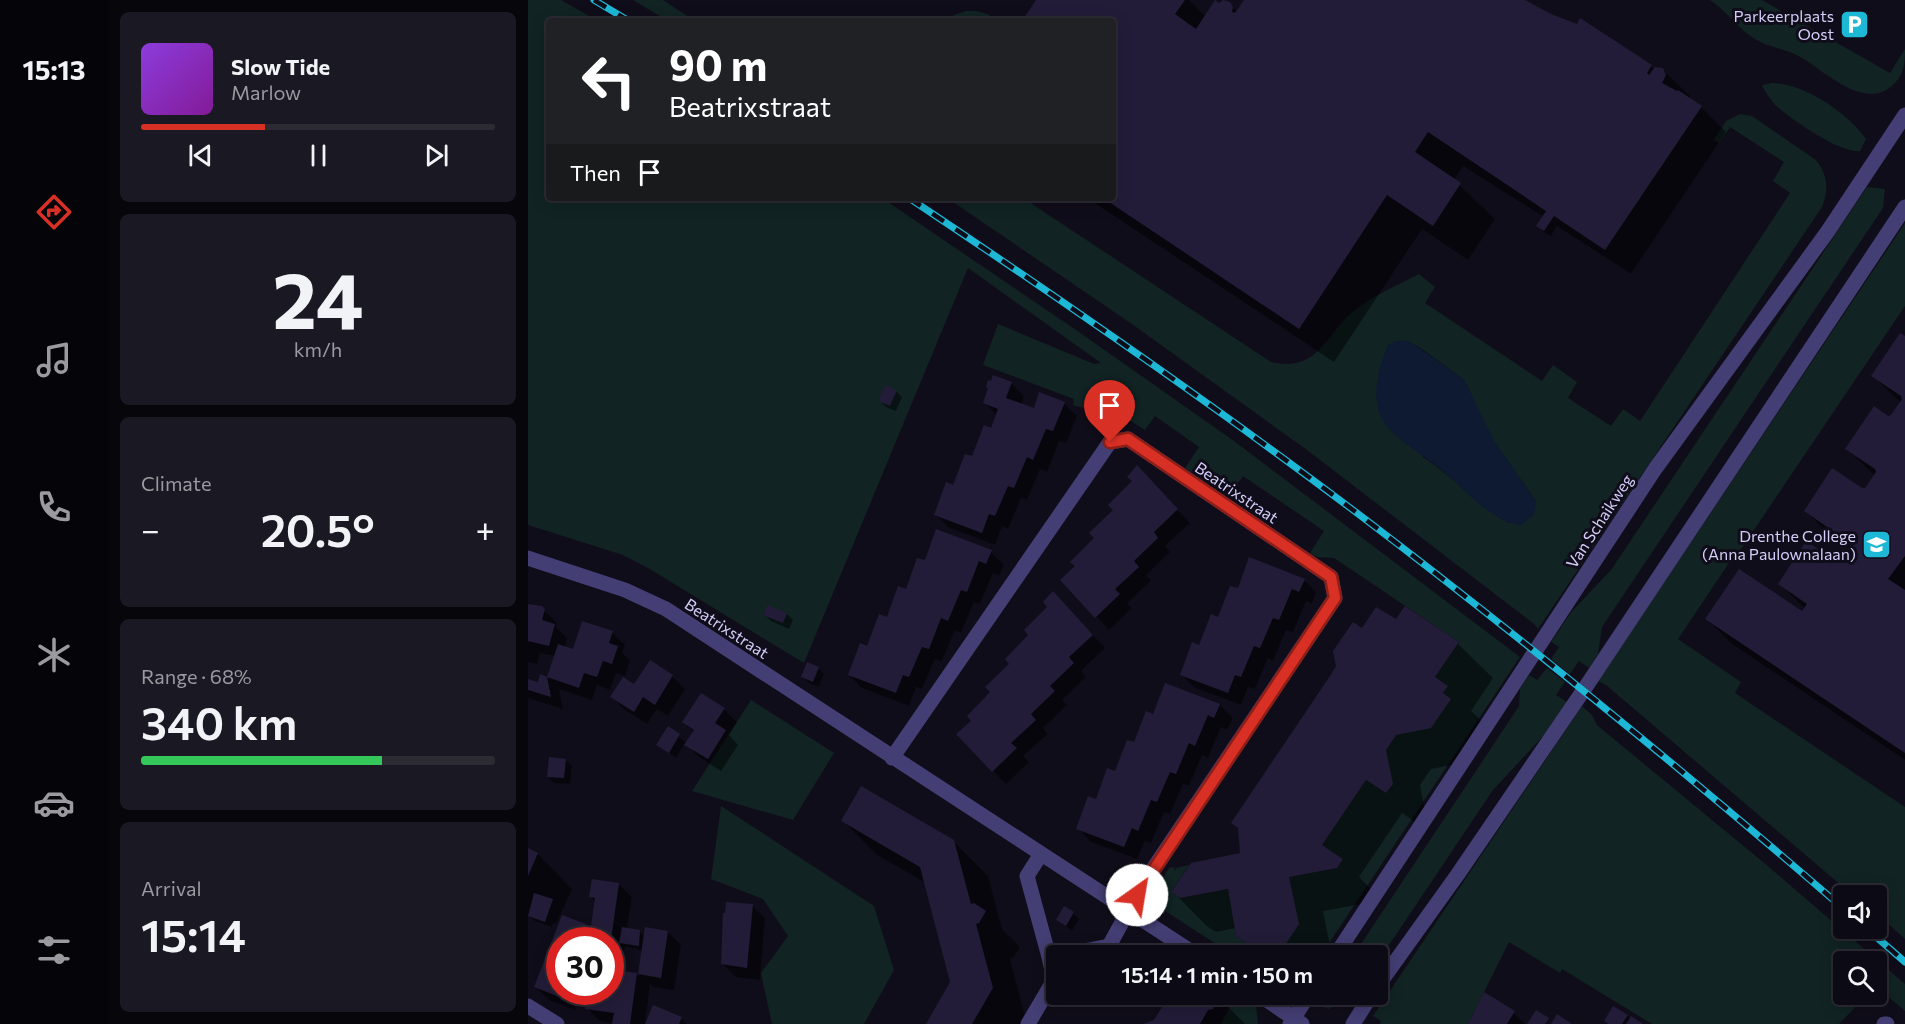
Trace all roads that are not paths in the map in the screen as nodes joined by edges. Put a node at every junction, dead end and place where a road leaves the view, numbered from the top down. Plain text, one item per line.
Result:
1 (1905, 115) edge
2 (1905, 207) edge
3 (528, 558) edge
4 (892, 758) junction
5 (1041, 855) junction
6 (1129, 910) junction
7 (1050, 945) edge
8 (1110, 945) edge
9 (1182, 945) edge
10 (1342, 945) edge
11 (1388, 972) edge
12 (1046, 992) edge
13 (1273, 1005) edge
14 (1304, 1005) edge
15 (1365, 1005) edge
16 (528, 1006) edge
17 (1295, 1022) edge
18 (557, 1024) edge
19 (1028, 1024) edge
20 (1353, 1024) edge

1 - 10 street, Van Schaikweg
2 - 11 street
3 - 4 street, Beatrixstraat
4 - 5 street, Beatrixstraat
4 - 6 street, Beatrixstraat
5 - 6 street, Beatrixstraat
5 - 7 street
6 - 8 street, Beatrixstraat
6 - 9 street, Beatrixstraat
12 - 19 street
13 - 17 street
14 - 17 street
15 - 20 street
16 - 18 street

